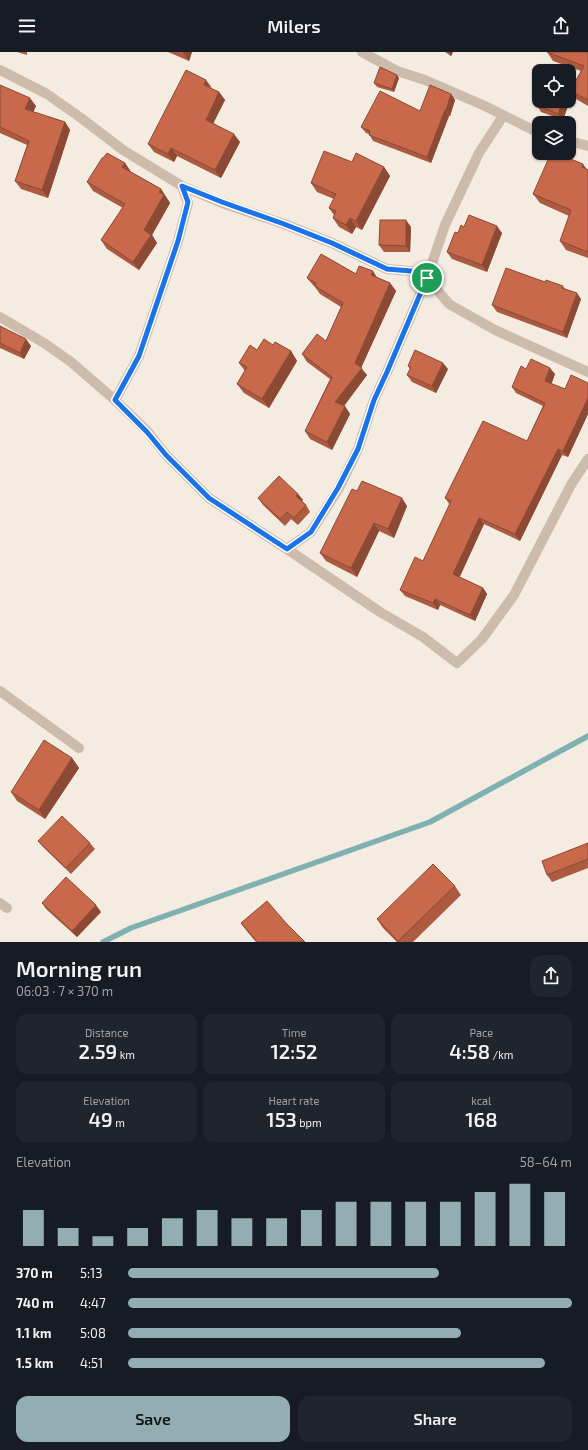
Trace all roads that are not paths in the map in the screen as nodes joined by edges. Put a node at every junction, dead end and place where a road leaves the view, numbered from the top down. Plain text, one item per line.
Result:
1 (362, 52) edge
2 (0, 70) edge
3 (503, 116) junction
4 (532, 130) edge
5 (576, 143) edge
6 (588, 146) edge
7 (182, 186) junction
8 (427, 278) junction
9 (0, 317) edge
10 (588, 372) edge
11 (115, 400) junction
12 (588, 458) edge
13 (287, 549) junction
14 (0, 691) edge
15 (79, 748) dead end

1 - 3 street
2 - 7 street
3 - 4 street
3 - 8 street
5 - 6 street
7 - 8 street
7 - 11 street
8 - 10 street
8 - 13 street
9 - 11 street
11 - 13 street
12 - 13 street
14 - 15 street

